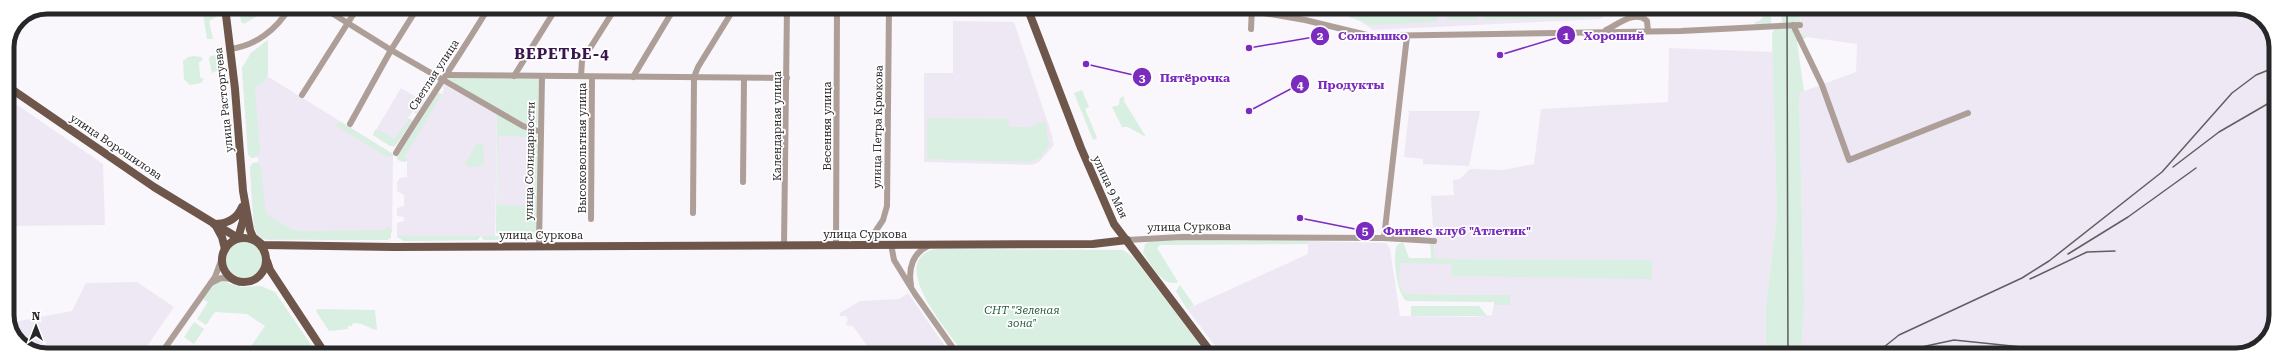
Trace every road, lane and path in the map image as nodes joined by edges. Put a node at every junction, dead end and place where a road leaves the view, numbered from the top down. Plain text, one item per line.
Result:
1 (226, 14) edge
2 (285, 14) edge
3 (333, 14) edge
4 (354, 14) edge
5 (414, 14) edge
6 (485, 14) edge
7 (553, 14) edge
8 (612, 14) edge
9 (671, 14) edge
10 (731, 14) edge
11 (787, 14) edge
12 (837, 14) edge
13 (889, 14) edge
14 (1030, 14) edge
15 (1252, 14) edge
16 (1269, 14) edge
17 (348, 23) junction
18 (1794, 25) junction
19 (1800, 25) dead end
20 (1251, 29) dead end
21 (1604, 31) junction
22 (1648, 31) junction
23 (1407, 36) junction
24 (229, 49) junction
25 (391, 50) junction
26 (448, 75) junction
27 (514, 76) junction
28 (581, 76) junction
29 (542, 77) junction
30 (592, 77) junction
31 (633, 77) junction
32 (694, 77) junction
33 (744, 78) junction
34 (787, 78) junction
35 (442, 80) junction
36 (14, 91) edge
37 (302, 95) dead end
38 (1968, 112) dead end
39 (350, 124) dead end
40 (541, 132) junction
41 (396, 153) dead end
42 (743, 182) dead end
43 (243, 191) junction
44 (243, 206) junction
45 (693, 213) dead end
46 (591, 220) dead end
47 (214, 224) junction
48 (238, 238) junction
49 (1384, 238) junction
50 (1127, 240) junction
51 (1434, 240) dead end
52 (257, 242) junction
53 (891, 244) junction
54 (934, 244) junction
55 (784, 245) junction
56 (836, 245) junction
57 (875, 245) junction
58 (297, 246) junction
59 (539, 246) junction
60 (223, 254) junction
61 (266, 260) junction
62 (232, 278) junction
63 (255, 280) junction
64 (208, 286) junction
65 (914, 294) junction
66 (286, 296) junction
67 (165, 348) edge
68 (321, 348) edge
69 (953, 348) edge
70 (1208, 348) edge

1 - 24 main road, улица Расторгуева
2 - 24 street
3 - 17 street
4 - 17 street
5 - 25 street
6 - 26 street, Светлая улица
7 - 27 street
8 - 28 street, Высоковольтная улица
9 - 31 street
10 - 32 street
11 - 34 street, Календарная улица
12 - 56 street, Весенняя улица
13 - 57 street, улица Петра Крюкова
14 - 50 main road, улица 9 Мая
15 - 20 street
16 - 23 street
17 - 25 street
17 - 37 street
18 - 19 street
18 - 22 street
18 - 38 street
21 - 22 street
21 - 22 street
21 - 23 street
23 - 49 street
24 - 43 main road, улица Расторгуева
25 - 35 street
25 - 39 street
26 - 27 street
26 - 35 street, Светлая улица
27 - 29 street
28 - 29 street
28 - 30 street
29 - 40 street, улица Солидарности
30 - 31 street
30 - 46 street, Высоковольтная улица
31 - 32 street
32 - 33 street
32 - 45 street
33 - 34 street
33 - 42 street
34 - 55 street, Календарная улица
35 - 40 street
35 - 41 street, Светлая улица
36 - 47 main road, улица Ворошилова
40 - 59 street, улица Солидарности
43 - 44 main road, улица Расторгуева
43 - 52 main road, улица Расторгуева
44 - 47 main road
44 - 48 main road, улица Расторгуева
47 - 48 main road, улица Ворошилова
47 - 60 main road
48 - 52 main road
48 - 60 main road
49 - 50 street, улица Суркова
49 - 51 street, улица Суркова
50 - 54 main road, улица Суркова
50 - 70 main road, улица 9 Мая
52 - 58 main road, улица Суркова
52 - 61 main road
53 - 54 main road, улица Суркова
53 - 57 main road, улица Суркова
53 - 65 street
54 - 65 street
55 - 56 main road, улица Суркова
55 - 59 main road, улица Суркова
56 - 57 main road, улица Суркова
58 - 59 main road, улица Суркова
58 - 61 main road, улица Суркова
60 - 62 main road
60 - 64 street
61 - 63 main road
61 - 66 main road
62 - 63 main road
62 - 64 street
63 - 66 main road
64 - 67 street
65 - 69 street
66 - 68 main road

